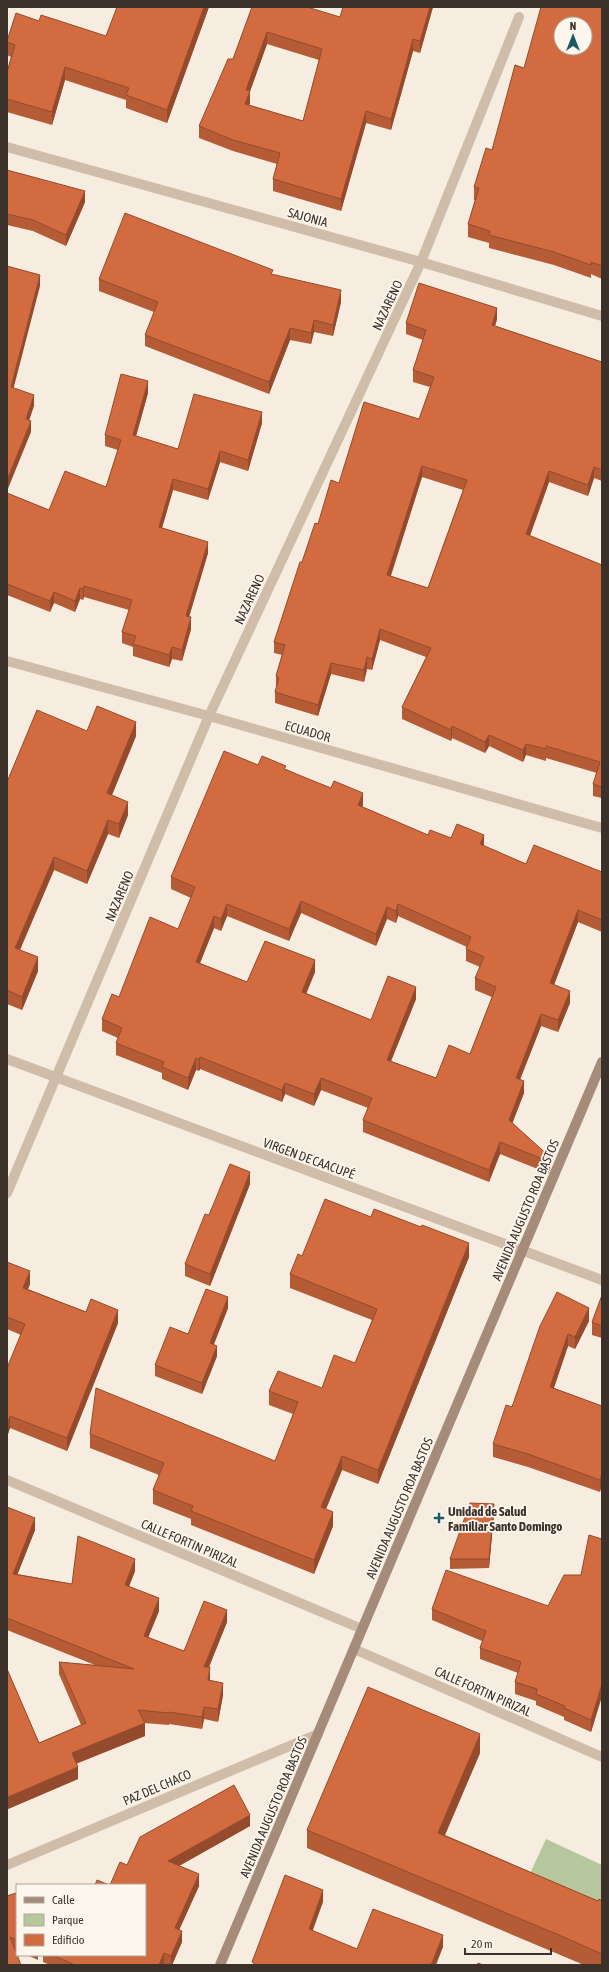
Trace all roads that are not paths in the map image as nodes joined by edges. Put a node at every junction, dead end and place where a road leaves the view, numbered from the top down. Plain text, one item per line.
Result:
1 (519, 17) dead end
2 (7, 147) edge
3 (421, 262) junction
4 (602, 316) edge
5 (7, 661) edge
6 (209, 716) junction
7 (602, 828) edge
8 (7, 1059) edge
9 (602, 1062) edge
10 (57, 1078) junction
11 (7, 1193) edge
12 (522, 1251) junction
13 (602, 1280) edge
14 (7, 1480) edge
15 (362, 1629) junction
16 (354, 1649) junction
17 (318, 1734) junction
18 (602, 1757) edge
19 (7, 1865) edge
20 (220, 1965) edge

1 - 3 street, NAZARENO
2 - 3 street, SAJONIA
3 - 4 street, SAJONIA
3 - 6 street, NAZARENO
5 - 6 street, ECUADOR
6 - 7 street, ECUADOR
6 - 10 street, NAZARENO
8 - 10 street, VIRGEN DE CAACUPÉ
9 - 12 main road, AVENIDA AUGUSTO ROA BASTOS
10 - 11 street, NAZARENO
10 - 12 street, VIRGEN DE CAACUPÉ
12 - 13 street, VIRGEN DE CAACUPÉ
12 - 15 main road, AVENIDA AUGUSTO ROA BASTOS
14 - 15 street, CALLE FORTIN PIRIZAL
15 - 16 main road, AVENIDA AUGUSTO ROA BASTOS
16 - 17 main road, AVENIDA AUGUSTO ROA BASTOS
16 - 18 street, CALLE FORTIN PIRIZAL
17 - 19 street, PAZ DEL CHACO
17 - 20 main road, AVENIDA AUGUSTO ROA BASTOS

